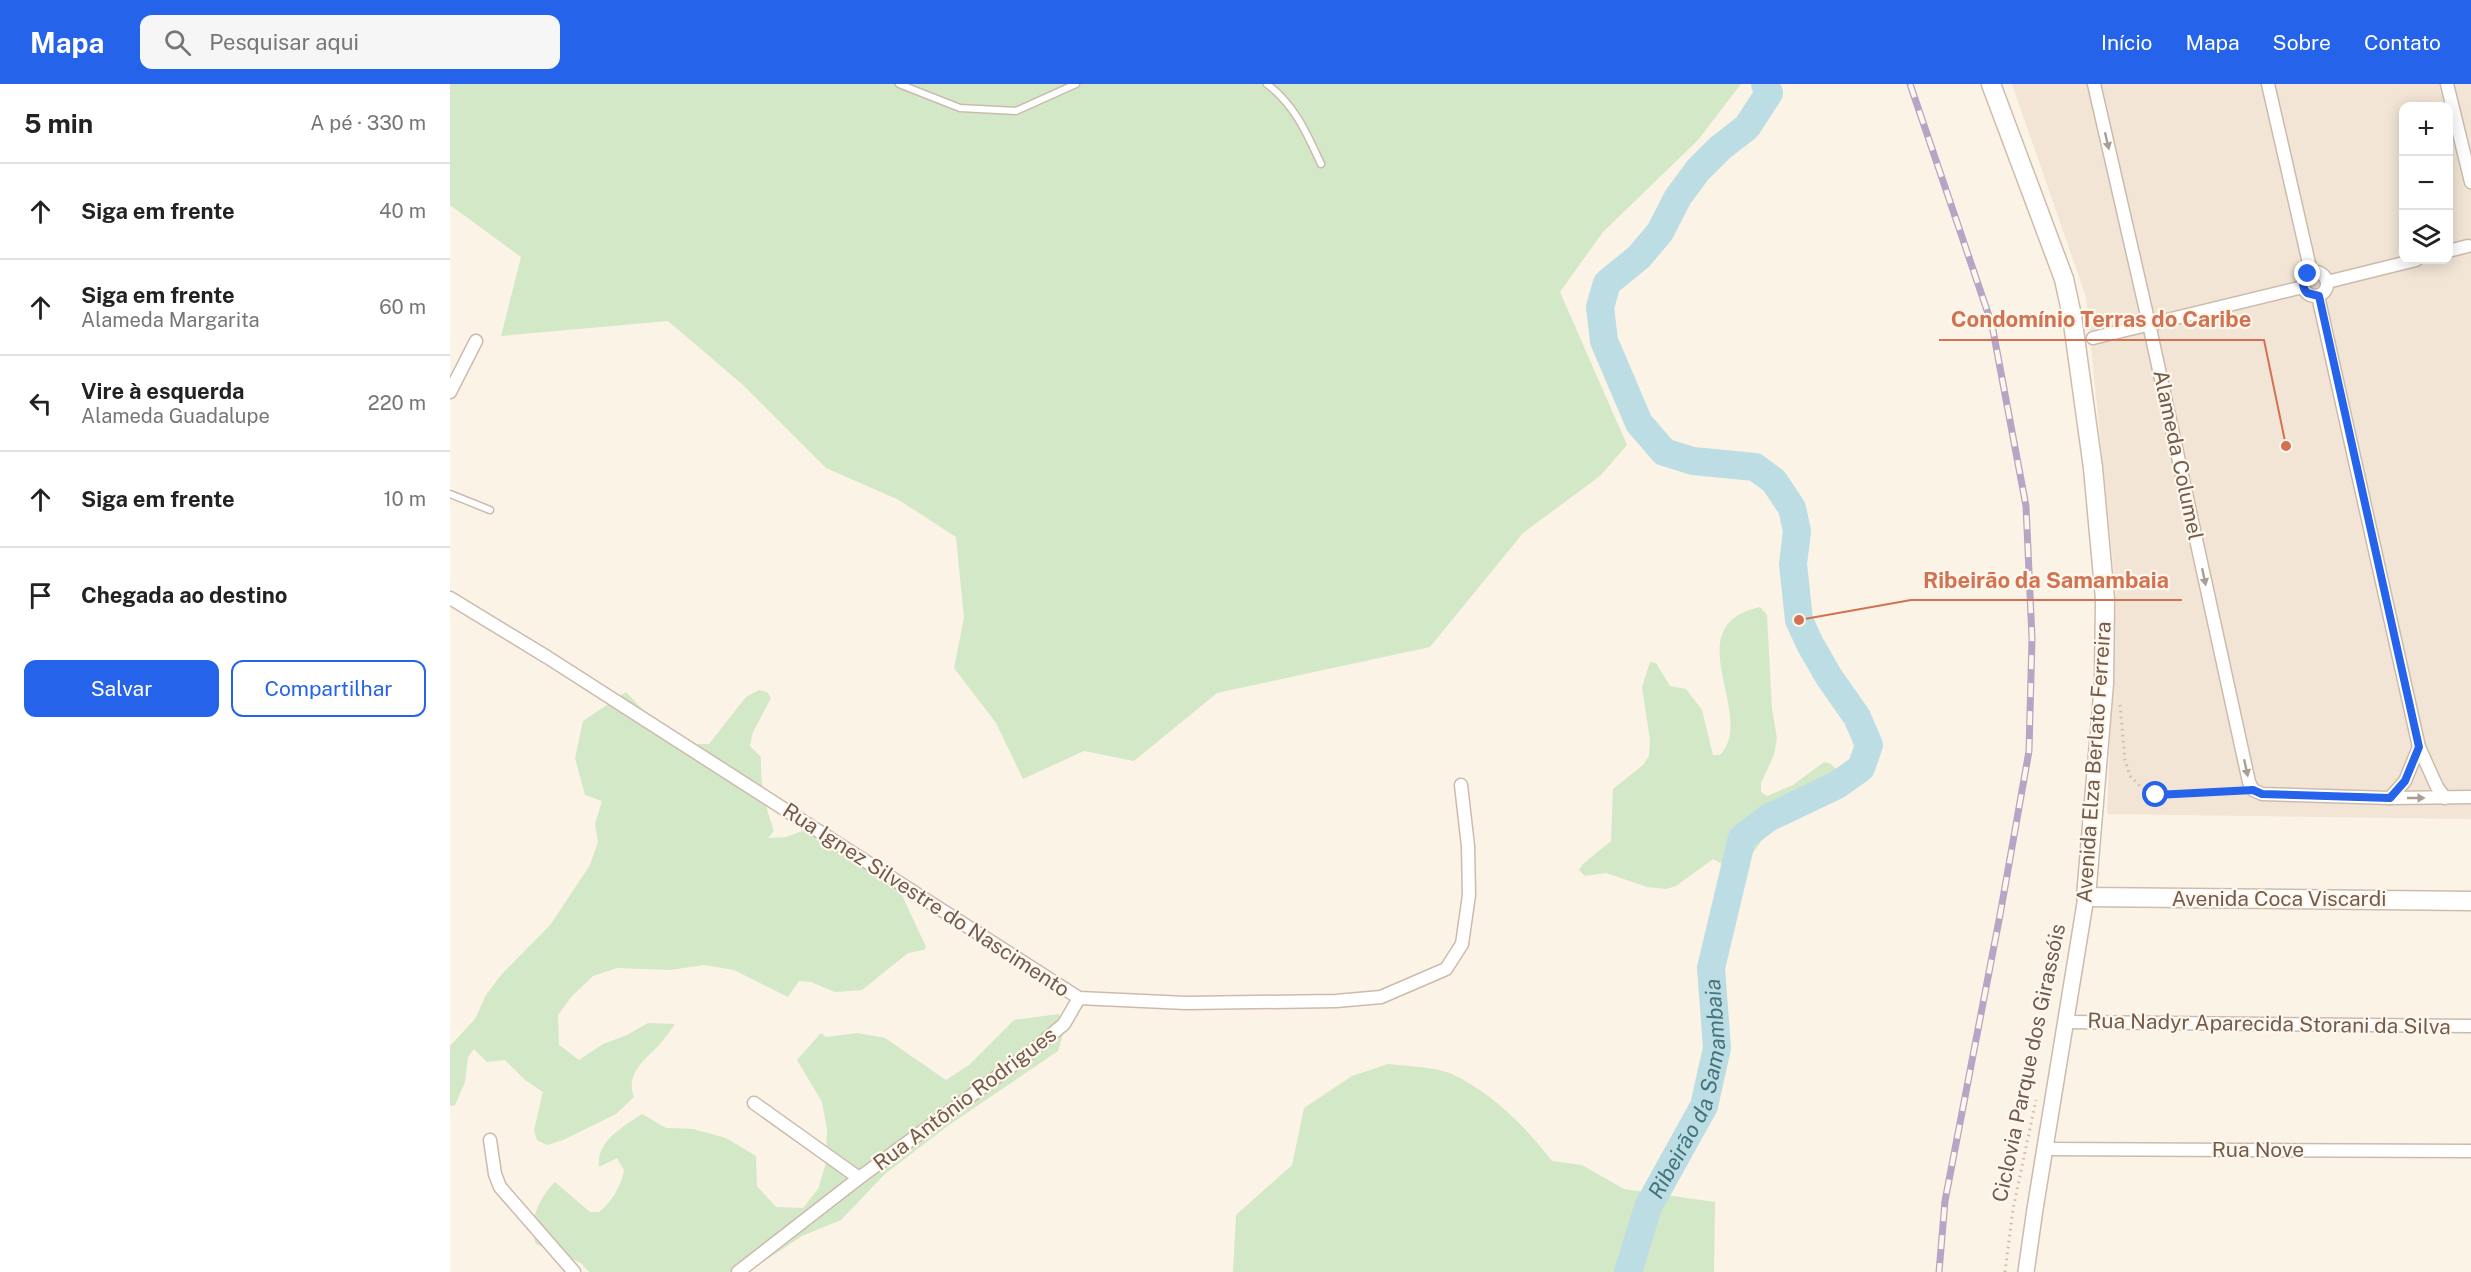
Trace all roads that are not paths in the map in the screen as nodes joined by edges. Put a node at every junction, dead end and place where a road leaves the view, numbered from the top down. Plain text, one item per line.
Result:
1 (899, 84) edge
2 (1076, 84) edge
3 (1267, 84) edge
4 (1991, 84) edge
5 (2094, 84) edge
6 (2268, 84) edge
7 (2447, 84) edge
8 (1321, 164) dead end
9 (2471, 182) edge
10 (2470, 245) edge
11 (2453, 250) edge
12 (2400, 264) edge
13 (2311, 272) junction
14 (2327, 282) junction
15 (2303, 287) junction
16 (2319, 296) junction
17 (2149, 324) junction
18 (2093, 338) dead end
19 (476, 341) dead end
20 (450, 392) edge
21 (450, 494) edge
22 (490, 510) dead end
23 (450, 598) edge
24 (2419, 747) junction
25 (1461, 785) dead end
26 (2471, 797) edge
27 (2390, 798) junction
28 (2445, 798) junction
29 (2086, 897) junction
30 (2471, 901) edge
31 (1079, 998) junction
32 (2067, 1022) junction
33 (2471, 1026) edge
34 (754, 1103) dead end
35 (489, 1140) dead end
36 (2045, 1149) junction
37 (2471, 1151) edge
38 (859, 1178) junction
39 (574, 1272) edge
40 (738, 1272) edge
41 (2026, 1272) edge

1 - 2 lane
3 - 8 lane
4 - 29 main road, Avenida Elza Berlato Ferreira
5 -> 17 street, Alameda Columel
6 - 13 street
7 - 9 street
10 - 11 street
12 - 14 street
13 - 14 street
13 - 15 street
14 - 16 street
15 - 16 street
15 - 17 street
16 - 24 street
17 - 18 street
17 -> 27 street, Alameda Columel
19 - 20 street
21 - 22 lane
23 - 31 street, Rua Ignez Silvestre do Nascimento
24 - 27 street
24 - 28 street
25 - 31 street, Rua Ignez Silvestre do Nascimento
26 - 28 street
27 -> 28 street
29 - 30 main road, Avenida Coca Viscardi
29 - 32 street, Avenida Elza Berlato Ferreira
31 - 38 street, Rua Antônio Rodrigues
32 - 33 street, Rua Nadyr Aparecida Storani da Silva
32 - 36 street, Avenida Elza Berlato Ferreira
34 - 38 street, Rua Antônio Rodrigues
35 - 39 street
36 - 37 street, Rua Nove
36 - 41 street, Avenida Elza Berlato Ferreira
38 - 40 street

